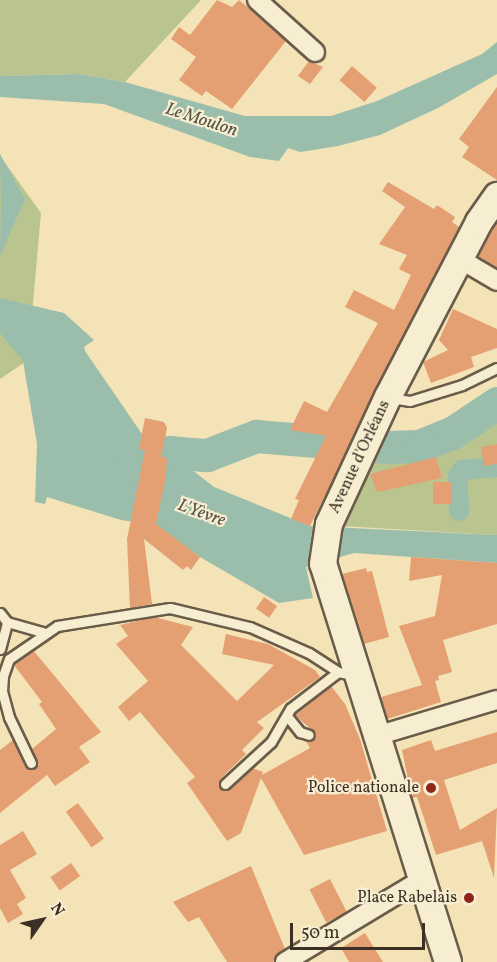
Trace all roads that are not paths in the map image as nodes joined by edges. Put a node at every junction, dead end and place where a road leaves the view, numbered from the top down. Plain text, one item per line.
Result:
1 (256, 0) edge
2 (315, 52) dead end
3 (497, 196) edge
4 (460, 259) junction
5 (497, 281) edge
6 (497, 368) edge
7 (388, 397) junction
8 (0, 613) edge
9 (7, 622) junction
10 (43, 632) junction
11 (0, 649) edge
12 (347, 674) junction
13 (497, 700) edge
14 (287, 716) junction
15 (309, 735) dead end
16 (376, 736) junction
17 (31, 763) dead end
18 (225, 784) dead end
19 (419, 876) junction
20 (285, 962) edge
21 (448, 962) edge

1 - 2 street
3 - 4 main road, Avenue d'Orléans
4 - 5 street
4 - 7 main road, Avenue d'Orléans
6 - 7 lane
7 - 12 main road, Avenue d'Orléans
8 - 9 lane
9 - 10 lane
9 - 11 lane
10 - 12 lane
10 - 17 lane
12 - 14 lane
12 - 16 main road, Avenue d'Orléans
13 - 16 street
14 - 15 lane
14 - 18 lane
16 - 19 main road, Avenue d'Orléans
19 - 20 street
19 - 21 main road

